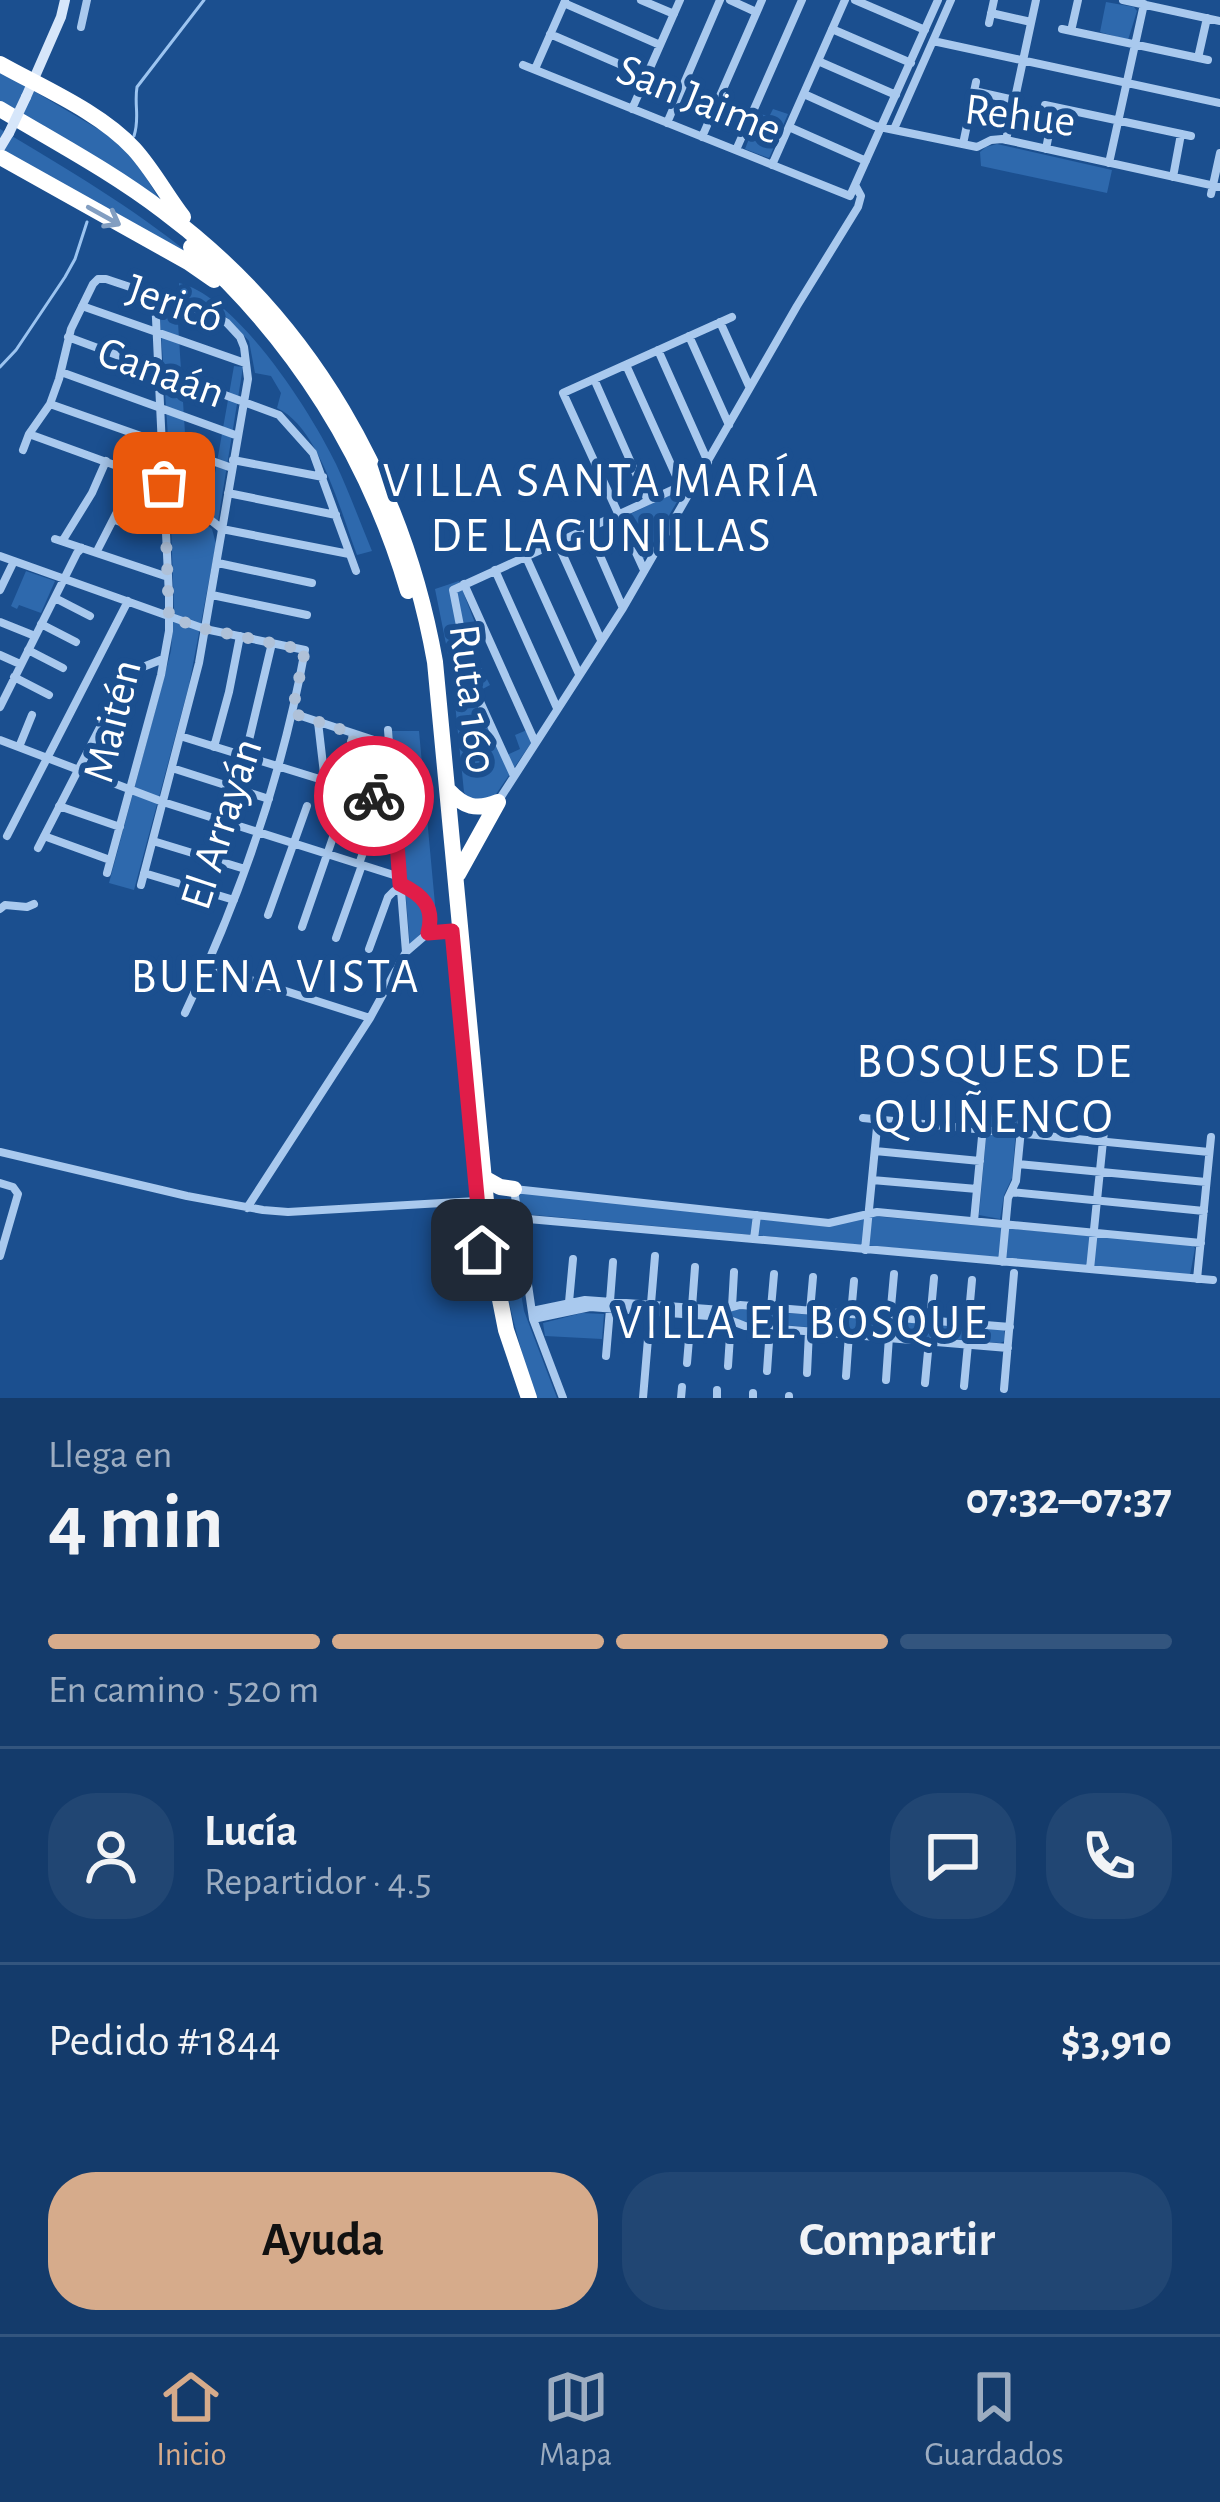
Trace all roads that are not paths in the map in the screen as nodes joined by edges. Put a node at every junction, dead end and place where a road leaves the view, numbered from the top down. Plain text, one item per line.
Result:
1 (65, 0) edge
2 (87, 0) edge
3 (641, 0) edge
4 (680, 0) edge
5 (720, 0) edge
6 (730, 0) edge
7 (762, 0) edge
8 (802, 0) edge
9 (845, 0) edge
10 (855, 0) edge
11 (938, 0) edge
12 (951, 0) edge
13 (994, 0) edge
14 (1036, 0) edge
15 (1078, 0) edge
16 (1124, 0) edge
17 (565, 1) edge
18 (1144, 4) junction
19 (757, 12) junction
20 (674, 14) junction
21 (1207, 18) junction
22 (1220, 21) edge
23 (1031, 22) junction
24 (81, 27) dead end
25 (832, 29) junction
26 (925, 30) junction
27 (550, 34) junction
28 (933, 41) junction
29 (660, 45) junction
30 (1135, 45) junction
31 (818, 61) junction
32 (1023, 61) junction
33 (910, 63) junction
34 (0, 64) edge
35 (523, 64) dead end
36 (535, 69) junction
37 (646, 76) junction
38 (1126, 83) junction
39 (29, 89) junction
40 (804, 94) junction
41 (896, 95) junction
42 (1015, 100) junction
43 (1220, 103) edge
44 (632, 109) junction
45 (0, 110) edge
46 (1118, 121) junction
47 (667, 123) junction
48 (5, 127) edge
49 (789, 127) junction
50 (881, 127) junction
51 (894, 130) junction
52 (701, 136) junction
53 (1006, 140) junction
54 (963, 144) junction
55 (1046, 149) junction
56 (736, 151) junction
57 (1220, 153) edge
58 (1, 156) edge
59 (866, 161) junction
60 (1109, 163) junction
61 (772, 165) junction
62 (1173, 176) junction
63 (855, 185) junction
64 (1215, 189) edge
65 (216, 254) junction
66 (155, 297) junction
67 (82, 306) junction
68 (732, 317) dead end
69 (720, 322) junction
70 (273, 332) junction
71 (157, 333) junction
72 (689, 336) junction
73 (68, 337) junction
74 (658, 350) junction
75 (247, 364) junction
76 (626, 365) junction
77 (159, 370) junction
78 (61, 372) junction
79 (594, 380) junction
80 (750, 388) junction
81 (244, 400) junction
82 (50, 404) junction
83 (160, 407) junction
84 (729, 424) junction
85 (29, 434) junction
86 (238, 436) junction
87 (162, 444) junction
88 (23, 450) dead end
89 (106, 461) junction
90 (708, 462) junction
91 (233, 464) junction
92 (137, 473) junction
93 (322, 477) junction
94 (164, 483) junction
95 (681, 486) junction
96 (228, 493) junction
97 (688, 496) junction
98 (649, 501) junction
99 (619, 514) junction
100 (336, 515) junction
101 (115, 520) junction
102 (166, 526) junction
103 (588, 528) junction
104 (222, 529) junction
105 (557, 542) junction
106 (82, 548) junction
107 (97, 551) junction
108 (351, 554) junction
109 (0, 556) edge
110 (526, 556) junction
111 (14, 560) junction
112 (218, 563) junction
113 (495, 570) junction
114 (356, 571) dead end
115 (644, 571) junction
116 (169, 577) junction
117 (65, 579) junction
118 (312, 583) dead end
119 (464, 584) junction
120 (0, 590) edge
121 (212, 595) junction
122 (55, 598) junction
123 (128, 602) junction
124 (623, 608) junction
125 (307, 615) dead end
126 (91, 616) dead end
127 (169, 617) junction
128 (0, 622) edge
129 (41, 624) junction
130 (205, 629) junction
131 (34, 636) junction
132 (240, 636) junction
133 (602, 641) junction
134 (76, 642) dead end
135 (272, 643) junction
136 (28, 650) junction
137 (0, 655) edge
138 (164, 659) junction
139 (20, 664) junction
140 (63, 668) dead end
141 (14, 676) junction
142 (580, 676) junction
143 (3, 690) edge
144 (49, 695) dead end
145 (0, 707) edge
146 (558, 709) junction
147 (292, 713) junction
148 (32, 715) dead end
149 (318, 722) junction
150 (388, 730) dead end
151 (352, 733) junction
152 (180, 736) junction
153 (0, 740) edge
154 (536, 744) junction
155 (389, 745) junction
156 (19, 747) junction
157 (214, 748) junction
158 (245, 757) junction
159 (47, 758) junction
160 (278, 767) junction
161 (172, 768) junction
162 (78, 769) junction
163 (514, 776) junction
164 (325, 782) junction
165 (130, 789) junction
166 (448, 790) junction
167 (359, 792) junction
168 (269, 799) junction
169 (163, 802) junction
170 (394, 802) junction
171 (498, 802) junction
172 (59, 806) junction
173 (307, 806) dead end
174 (340, 817) dead end
175 (120, 827) junction
176 (372, 827) dead end
177 (257, 832) junction
178 (7, 836) dead end
179 (44, 836) junction
180 (153, 841) junction
181 (294, 844) junction
182 (38, 848) dead end
183 (327, 854) junction
184 (111, 860) junction
185 (360, 865) junction
186 (245, 869) junction
187 (107, 873) dead end
188 (145, 873) junction
189 (456, 877) junction
190 (400, 883) junction
191 (141, 885) dead end
192 (234, 900) junction
193 (34, 904) dead end
194 (0, 909) edge
195 (268, 915) dead end
196 (302, 927) dead end
197 (452, 931) junction
198 (428, 933) junction
199 (336, 938) dead end
200 (369, 949) dead end
201 (406, 952) junction
202 (207, 967) junction
203 (184, 1013) dead end
204 (370, 1018) junction
205 (879, 1107) dead end
206 (984, 1116) dead end
207 (863, 1118) dead end
208 (1022, 1119) dead end
209 (878, 1120) junction
210 (983, 1130) junction
211 (1020, 1133) junction
212 (1103, 1137) junction
213 (1210, 1137) dead end
214 (874, 1151) junction
215 (0, 1152) edge
216 (1209, 1152) junction
217 (980, 1161) junction
218 (1018, 1164) junction
219 (1100, 1172) junction
220 (484, 1178) junction
221 (872, 1180) junction
222 (1206, 1182) junction
223 (0, 1183) edge
224 (514, 1189) junction
225 (977, 1189) junction
226 (1011, 1192) junction
227 (476, 1201) junction
228 (1096, 1201) junction
229 (247, 1208) junction
230 (1204, 1211) junction
231 (869, 1212) junction
232 (757, 1215) junction
233 (517, 1218) junction
234 (974, 1221) junction
235 (1006, 1224) junction
236 (1094, 1232) junction
237 (754, 1239) junction
238 (1201, 1243) junction
239 (865, 1250) junction
240 (0, 1256) edge
241 (655, 1256) dead end
242 (573, 1259) dead end
243 (613, 1262) dead end
244 (1002, 1262) junction
245 (695, 1268) dead end
246 (1090, 1269) junction
247 (734, 1272) dead end
248 (774, 1274) dead end
249 (894, 1274) dead end
250 (1014, 1274) dead end
251 (813, 1277) dead end
252 (934, 1278) dead end
253 (1197, 1279) junction
254 (972, 1280) dead end
255 (1214, 1280) dead end
256 (854, 1281) dead end
257 (569, 1302) junction
258 (610, 1305) junction
259 (651, 1308) junction
260 (771, 1308) junction
261 (692, 1311) junction
262 (810, 1311) junction
263 (729, 1314) junction
264 (851, 1314) junction
265 (532, 1315) junction
266 (887, 1317) junction
267 (930, 1321) junction
268 (968, 1324) junction
269 (770, 1328) junction
270 (1010, 1328) junction
271 (809, 1331) junction
272 (849, 1334) junction
273 (886, 1337) junction
274 (929, 1341) junction
275 (968, 1344) junction
276 (1008, 1348) junction
277 (607, 1356) dead end
278 (688, 1363) dead end
279 (728, 1366) dead end
280 (767, 1371) dead end
281 (807, 1373) dead end
282 (846, 1376) dead end
283 (886, 1380) dead end
284 (925, 1383) dead end
285 (964, 1386) dead end
286 (682, 1387) dead end
287 (1004, 1389) dead end
288 (520, 1398) edge
289 (534, 1398) edge
290 (563, 1398) edge
291 (644, 1398) edge
292 (681, 1398) edge

1 - 39 street
2 - 24 street
3 - 20 street
4 - 20 street
5 - 47 street
6 - 19 street
7 - 19 street
8 - 56 street
9 - 25 street
10 - 26 street
11 - 26 street
12 - 28 street
13 - 23 street
14 - 23 street
15 - 30 street
16 - 18 street
17 - 27 street
17 - 29 street
18 - 21 street
18 - 30 street
19 - 52 street
20 - 29 street
21 - 22 street
21 - 30 street
23 - 32 street
25 - 31 street
25 - 33 street
26 - 33 street
27 - 36 street
27 - 37 street
28 - 32 street
28 - 51 street
29 - 37 street
30 - 38 street
31 - 40 street
31 - 41 street
32 - 38 street
32 - 42 street
33 - 41 street
34 - 39 highway
35 - 36 street, San Jaime
36 - 44 street, San Jaime
37 - 44 street
38 - 43 street
38 - 46 street
39 - 48 street, bridge
39 - 65 highway
40 - 49 street
40 - 50 street, Rehue
41 - 50 street
42 - 53 street
42 - 54 street
44 - 47 street, San Jaime
45 - 65 highway, Ruta 160
46 - 55 street
46 - 60 street
46 - 62 street
47 - 52 street, San Jaime
48 - 58 street
48 - 70 highway, Ruta 160
49 - 59 street
49 - 61 street
50 - 51 street, Rehue
50 - 59 street
51 - 54 street, Rehue
52 - 56 street, San Jaime
53 - 54 street, Rehue
53 - 55 street, Rehue
55 - 60 street, Rehue
56 - 61 street, San Jaime
57 - 64 street
58 -> 70 highway
59 - 63 street
60 - 62 street, Rehue
61 - 63 street, San Jaime
62 - 64 street, Rehue
63 - 80 street
65 - 166 highway, Ruta 160
66 - 67 street
66 - 71 street, Maitén
66 - 75 street
67 - 71 street, Jericó
67 - 73 street
68 - 69 street
69 - 72 street
69 - 80 street
70 - 197 highway, Ruta 160
71 - 75 street, Jericó
71 - 77 street, Maitén
72 - 74 street
72 - 84 street
73 - 77 street
73 - 78 street
74 - 76 street
74 - 90 street
75 - 81 street
76 - 79 street
76 - 95 street
77 - 81 street
77 - 83 street, Maitén
78 - 82 street
78 - 83 street, Canaán
79 - 98 street
79 - 99 street
80 - 84 street
81 - 86 street
81 - 93 street
82 - 85 street
82 - 87 street
83 - 86 street, Canaán
83 - 87 street, Maitén
84 - 90 street
85 - 88 street
85 - 89 street
86 - 91 street
87 - 91 street
87 - 94 street, Maitén
89 - 92 street
89 - 106 street
90 - 97 street
91 - 93 street
91 - 96 street
92 - 94 street
92 - 101 street
93 - 100 street
94 - 102 street, Maitén
94 - 104 street
95 - 97 street
95 - 98 street
96 - 100 street
96 - 104 street
97 - 115 street
98 - 99 street
99 - 103 street
99 - 115 street
100 - 108 street
101 - 102 street
101 - 107 street
102 - 116 street, Maitén
103 - 105 street
103 - 124 street
104 - 108 street
104 - 112 street
105 - 110 street
105 - 133 street
106 - 107 street
106 - 117 street
107 - 116 street
108 - 114 street
109 - 111 street
110 - 113 street
110 - 142 street
111 - 117 street
111 - 120 street
112 - 118 street
112 - 121 street
113 - 119 street
113 - 146 street
115 - 124 street
116 - 127 street, Maitén
117 - 122 street
117 - 123 street
119 - 154 street
119 - 163 street
121 - 125 street
121 - 130 street
122 - 126 street
122 - 129 street
123 - 127 street
123 - 159 street
124 - 133 street
127 - 130 street
127 - 138 street, Maitén
128 - 131 street
129 - 131 street
129 - 134 street
130 - 132 street
130 - 152 street
131 - 136 street
132 - 135 street
132 - 157 street
133 - 142 street
135 - 147 street, El Arrayán
135 - 158 street
136 - 139 street
136 - 140 street
137 - 139 street
138 - 162 street
138 - 165 street, Maitén
139 - 141 street
141 - 143 street
141 - 144 street
142 - 146 street
143 - 145 street
146 - 154 street
147 - 149 street
147 - 160 street, El Arrayán
148 - 156 street
149 - 151 street
149 - 164 street
150 - 155 street
151 - 155 street
151 - 167 street
152 - 157 street
152 - 161 street
153 - 156 street
154 - 163 street
155 - 170 street
156 - 159 street
157 - 158 street
158 - 160 street
159 - 162 street
159 - 178 street
160 - 164 street
160 - 168 street, El Arrayán
161 - 168 street
161 - 169 street
162 - 165 street
162 - 172 street
163 - 171 street
164 - 167 street
165 - 169 street
165 - 175 street, Maitén
166 - 171 highway
166 - 189 highway, Ruta 160
167 - 170 street
168 - 177 street, El Arrayán
169 - 177 street
169 - 180 street
170 - 190 street
171 - 189 highway
172 - 175 street
172 - 179 street
173 - 181 street
174 - 183 street
175 - 184 street, Maitén
176 - 185 street
177 - 181 street
177 - 186 street, El Arrayán
179 - 182 street
179 - 184 street
180 - 186 street
180 - 188 street
181 - 183 street
181 - 195 street
183 - 185 street
183 - 196 street
184 - 187 street, Maitén
185 - 190 street
185 - 199 street
186 - 192 street, El Arrayán
188 - 191 street
188 - 192 street
189 - 220 highway, Ruta 160
190 - 198 street
190 - 200 street
190 - 201 street
192 - 202 street, El Arrayán
193 - 194 street
197 - 198 street
197 - 227 highway, Ruta 160
198 - 201 street
201 - 204 street
202 - 203 street, El Arrayán
202 - 204 street
204 - 229 street
205 - 209 street
206 - 210 street
207 - 209 street
208 - 211 street
209 - 210 street
209 - 214 street
210 - 211 street
210 - 217 street
211 - 212 street
211 - 218 street
212 - 216 street
212 - 219 street
213 - 216 street
214 - 217 street
214 - 221 street
215 - 229 street
216 - 222 street
217 - 225 street
218 - 219 street
218 - 226 street
219 - 222 street
219 - 228 street
220 - 224 highway
220 - 289 highway, Ruta 160
221 - 225 street
221 - 231 street
222 - 230 street
223 - 240 street
224 - 232 street
224 - 233 street
225 - 234 street
226 - 228 street
226 - 235 street
227 - 229 street
227 - 288 highway, Ruta 160
228 - 230 street
228 - 236 street
230 - 238 street
231 - 232 street
231 - 234 street
231 - 239 street
232 - 237 street
233 - 237 street
233 - 265 street
234 - 235 street
235 - 236 street
235 - 244 street
236 - 238 street
236 - 246 street
237 - 239 street
238 - 253 street
239 - 244 street
241 - 259 street
242 - 257 street
243 - 258 street
244 - 246 street
245 - 261 street
246 - 253 street
247 - 263 street
248 - 260 street
249 - 266 street
250 - 270 street
251 - 262 street
252 - 267 street
253 - 255 street
254 - 268 street
256 - 264 street
257 - 258 street
257 - 265 street
258 - 259 street
258 - 265 street
258 - 277 street
259 - 261 street
259 - 291 street
260 - 262 street
260 - 263 street
261 - 263 street
261 - 278 street
262 - 264 street
263 - 269 street
263 - 279 street
264 - 266 street
265 - 290 street
266 - 267 street
266 - 273 street
267 - 268 street
268 - 270 street
269 - 271 street
269 - 280 street
270 - 276 street
271 - 272 street
271 - 281 street
272 - 273 street
272 - 282 street
273 - 274 street
273 - 283 street
274 - 275 street
274 - 284 street
275 - 276 street
275 - 285 street
276 - 287 street
286 - 292 street

